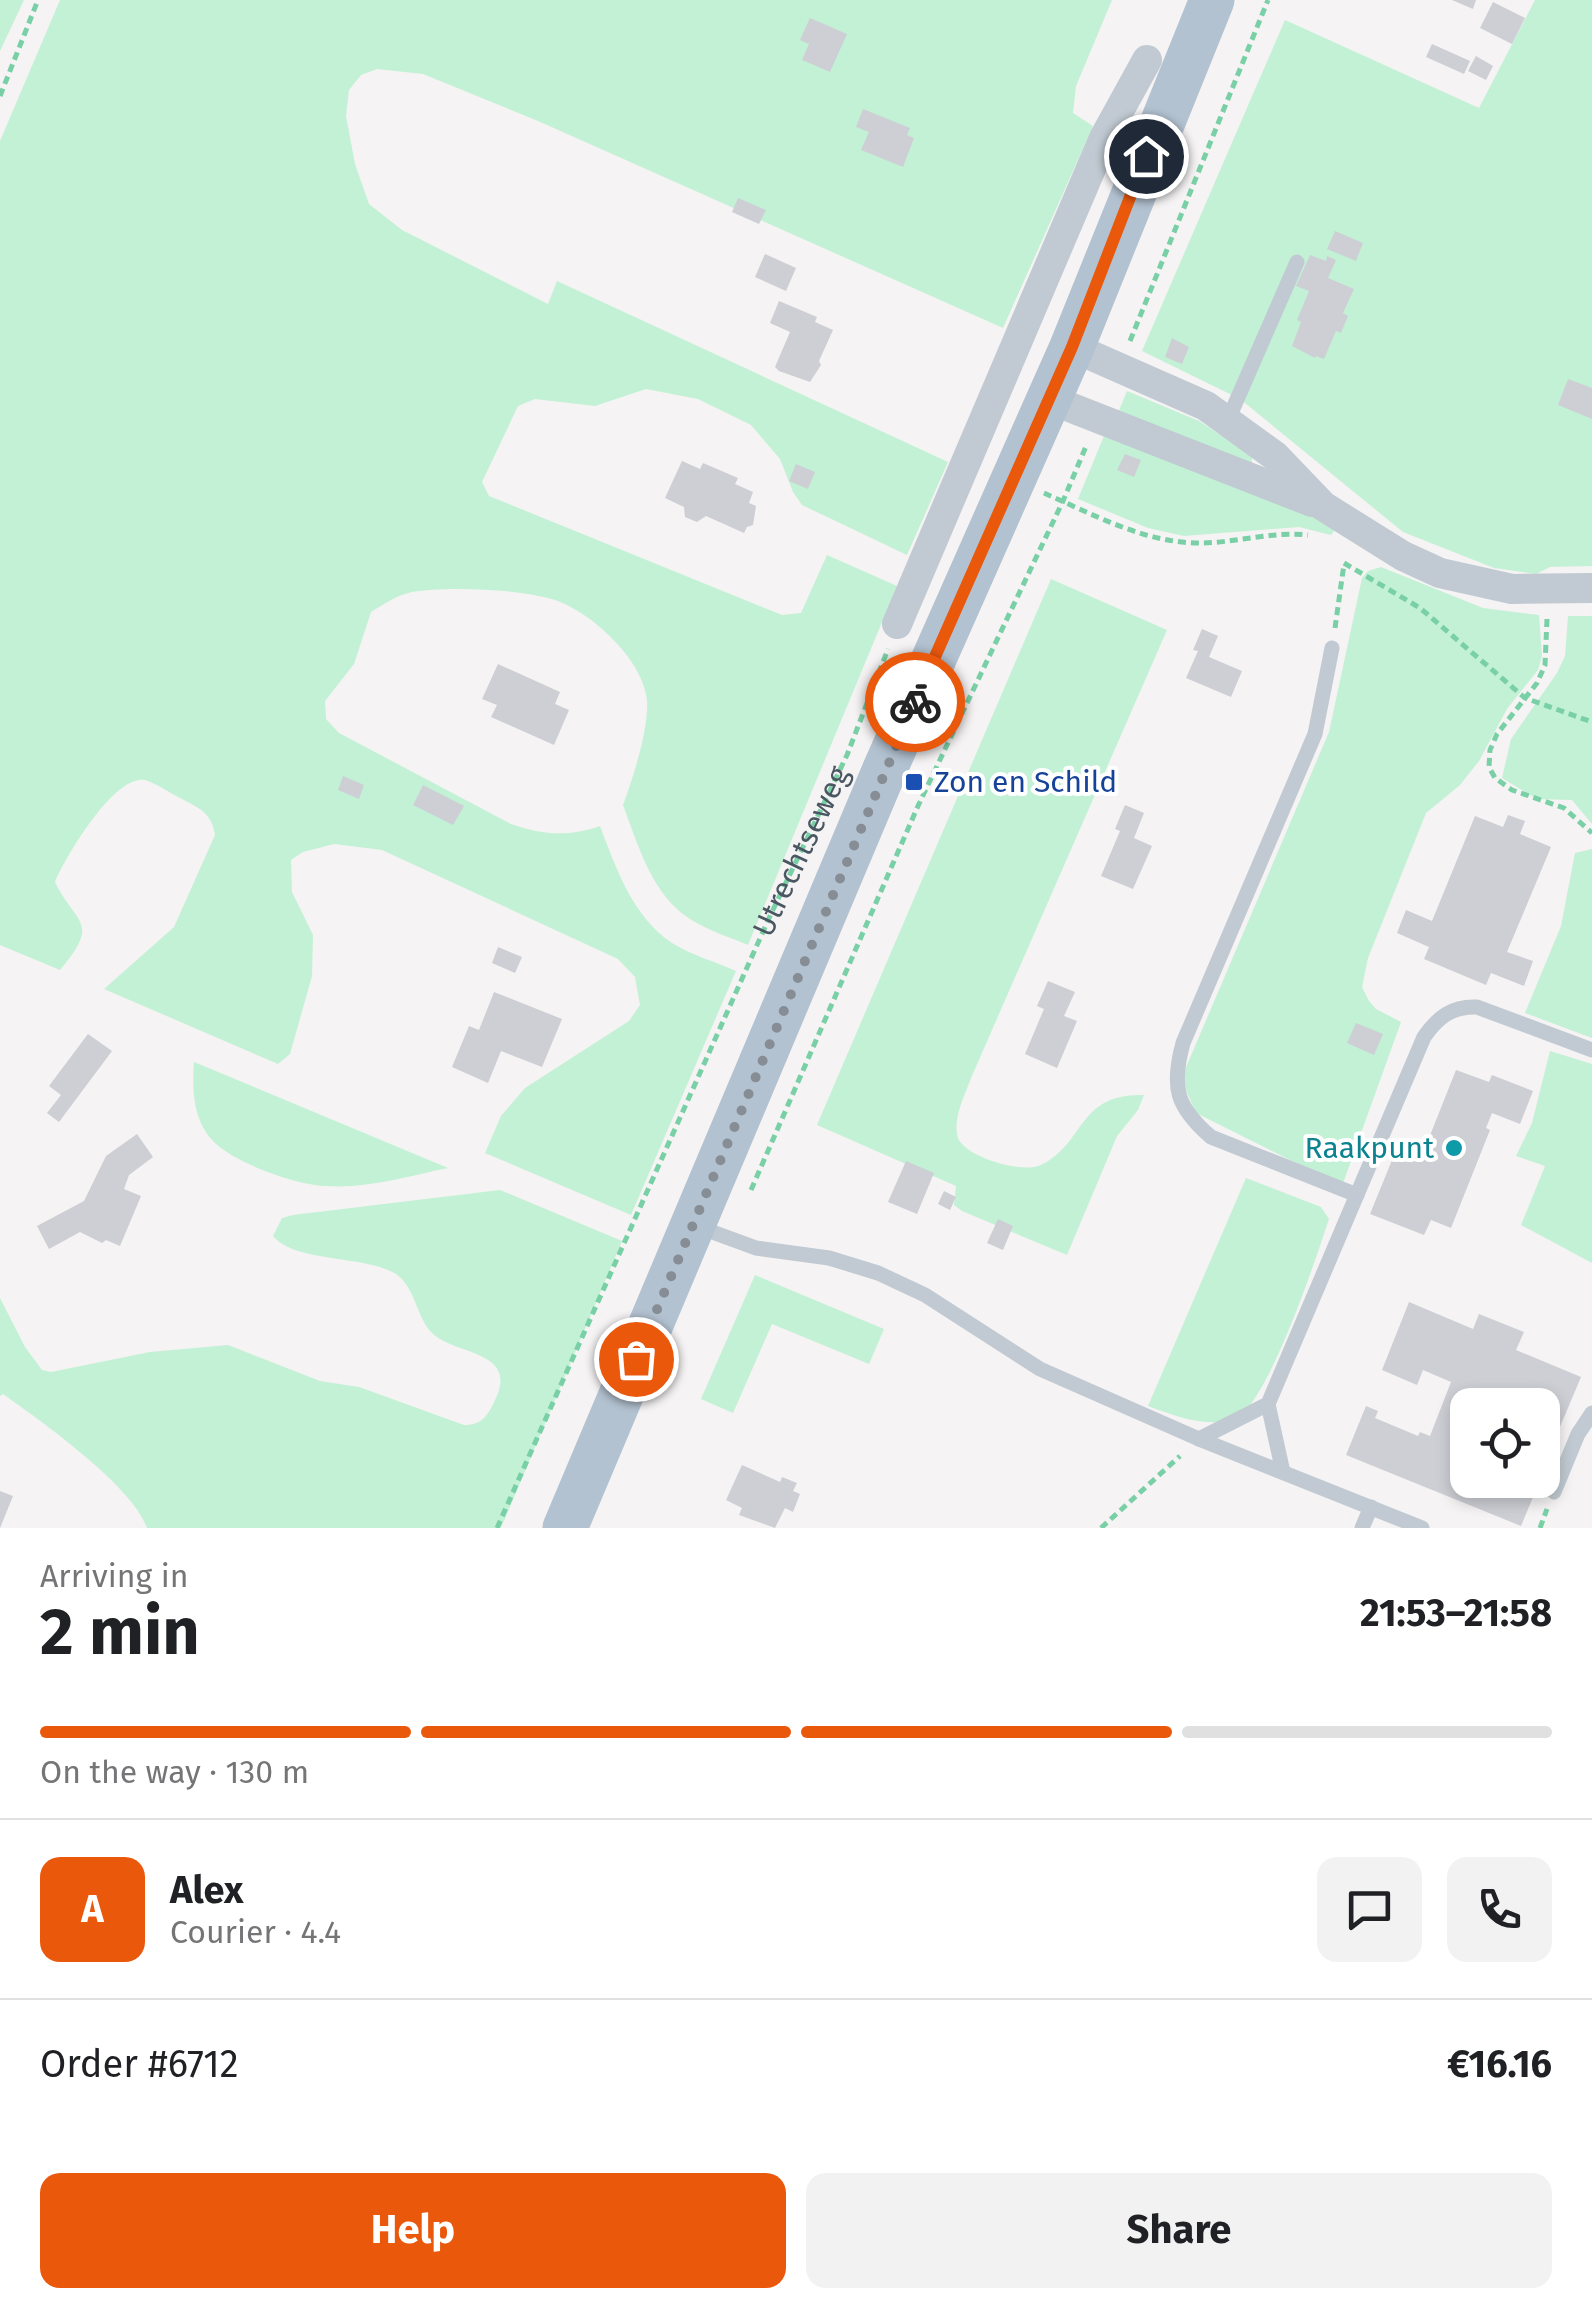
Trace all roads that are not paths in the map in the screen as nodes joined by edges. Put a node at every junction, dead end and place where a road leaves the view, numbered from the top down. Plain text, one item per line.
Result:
1 (1212, 0) edge
2 (1147, 60) dead end
3 (1297, 262) dead end
4 (1072, 347) junction
5 (1049, 399) junction
6 (1228, 420) junction
7 (1323, 506) junction
8 (1592, 588) edge
9 (898, 624) road end
10 (1332, 648) road end
11 (1592, 1050) edge
12 (1356, 1195) junction
13 (712, 1232) junction
14 (1268, 1404) junction
15 (1592, 1413) edge
16 (1199, 1439) junction
17 (1283, 1472) junction
18 (1560, 1478) edge
19 (1371, 1507) junction
20 (565, 1528) edge
21 (1362, 1528) edge
22 (1422, 1528) edge

1 - 4 main road, Utrechtseweg
2 - 9 street
3 - 6 lane
4 - 5 main road, Utrechtseweg
4 - 6 street
5 - 7 street
5 - 13 main road, Utrechtseweg
6 - 7 street
7 - 8 street
10 - 12 lane
11 - 12 lane
12 - 14 lane
13 - 16 lane
13 - 20 main road, Utrechtseweg
14 - 16 lane
14 - 17 lane
15 - 18 lane
16 - 17 lane
17 - 19 lane
19 - 21 lane
19 - 22 lane

